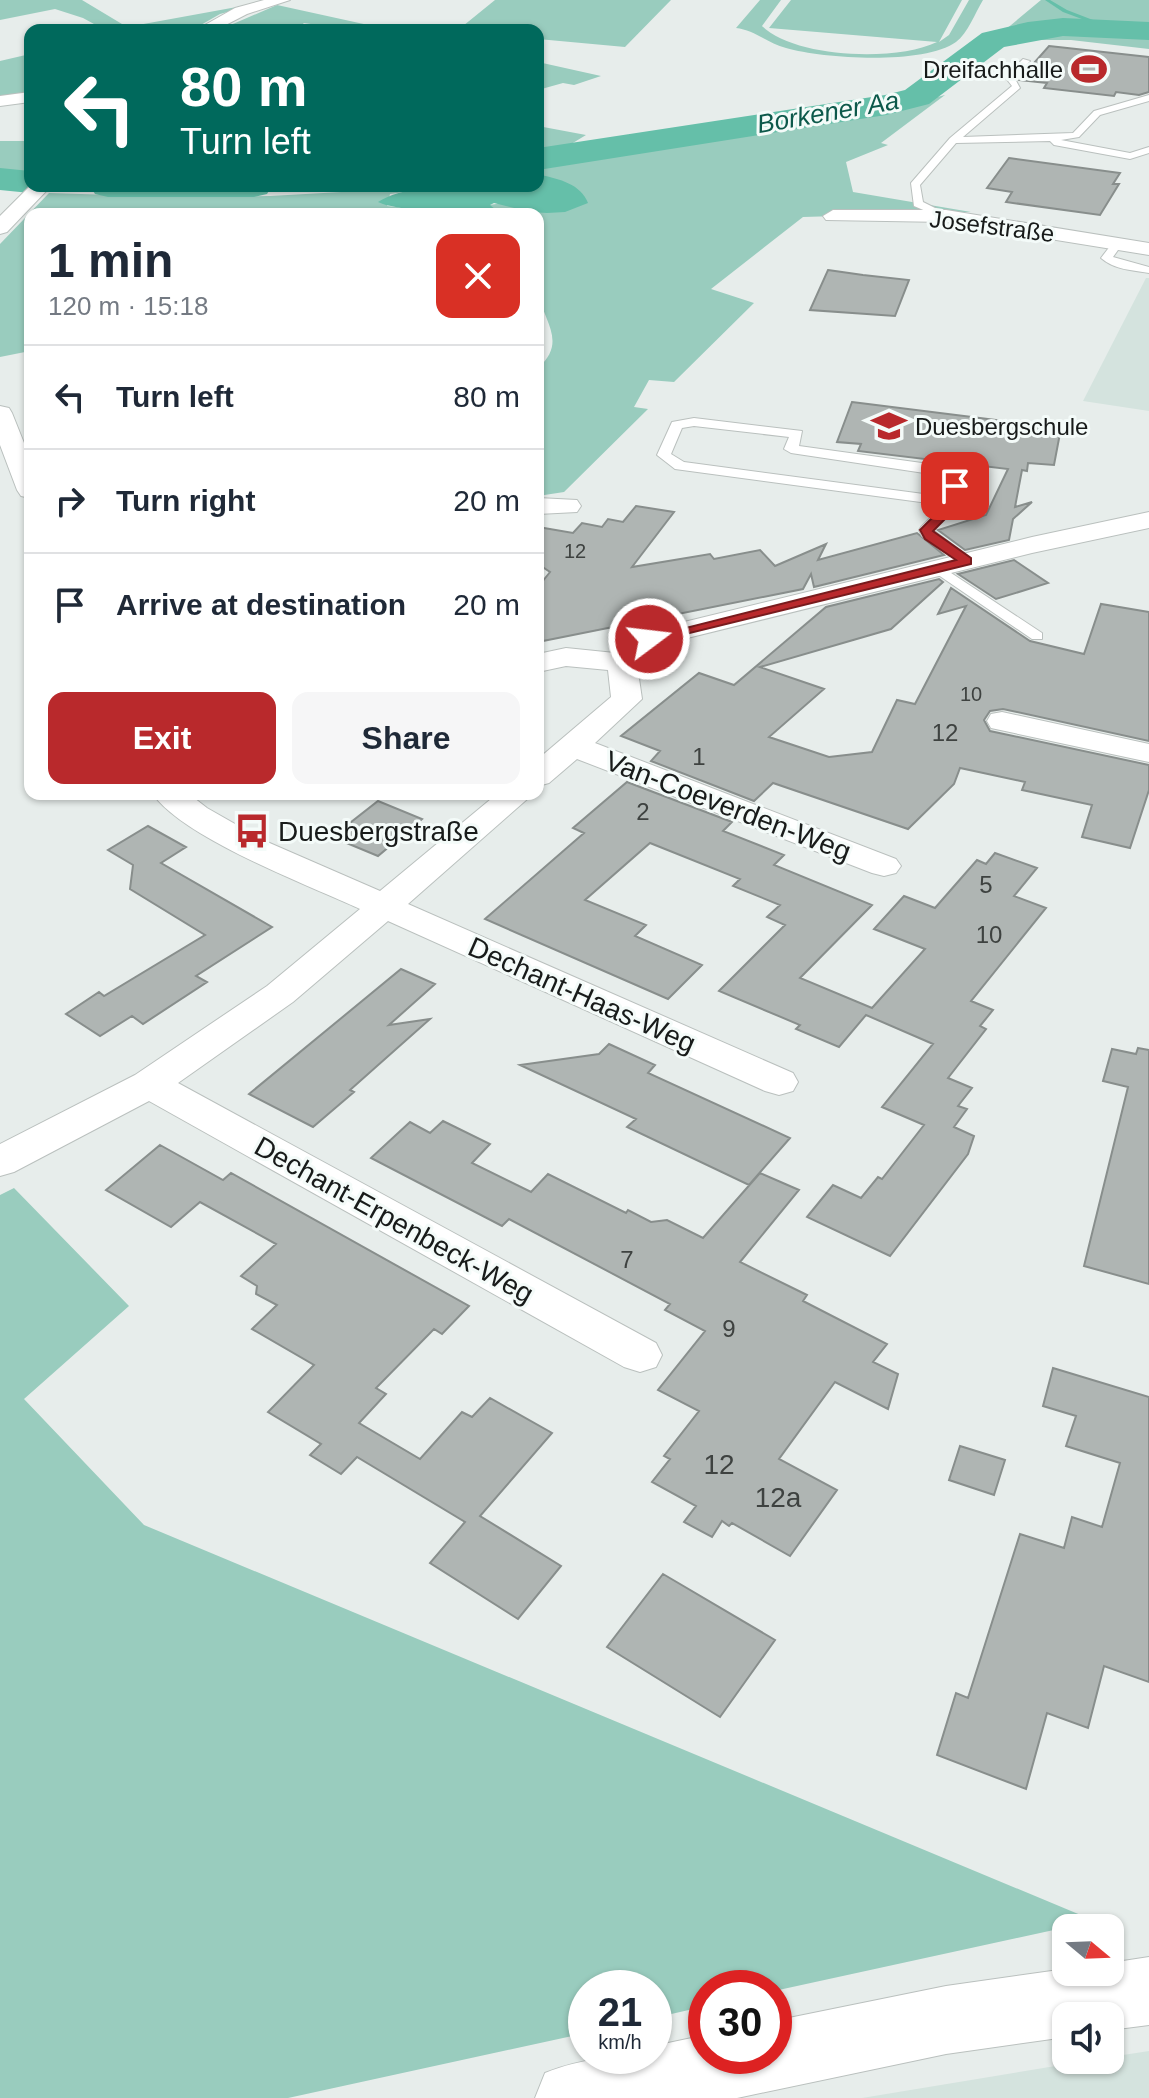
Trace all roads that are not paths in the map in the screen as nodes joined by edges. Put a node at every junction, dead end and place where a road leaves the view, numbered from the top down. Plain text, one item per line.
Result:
1 (282, 0) edge
2 (216, 24) edge
3 (1026, 61) dead end
4 (24, 98) edge
5 (1149, 98) edge
6 (0, 101) edge
7 (1043, 138) junction
8 (953, 140) junction
9 (1149, 150) edge
10 (35, 192) edge
11 (833, 216) dead end
12 (946, 216) junction
13 (0, 228) edge
14 (1118, 243) junction
15 (1149, 249) edge
16 (1149, 270) edge
17 (0, 413) edge
18 (783, 464) junction
19 (24, 475) edge
20 (950, 502) junction
21 (544, 506) edge
22 (568, 506) dead end
23 (1149, 520) edge
24 (967, 561) junction
25 (939, 569) junction
26 (1037, 636) dead end
27 (544, 662) edge
28 (622, 663) junction
29 (1002, 721) dead end
30 (573, 746) junction
31 (1149, 753) edge
32 (544, 771) edge
33 (176, 800) edge
34 (510, 800) edge
35 (884, 866) dead end
36 (385, 908) junction
37 (779, 1082) dead end
38 (149, 1084) junction
39 (0, 1162) edge
40 (640, 1355) dead end
41 (1149, 1991) edge
42 (792, 2052) edge
43 (688, 2074) edge
44 (570, 2098) edge

1 - 2 street
3 - 8 lane
4 - 6 street
5 - 7 lane
7 - 8 lane
7 - 9 lane
8 - 12 lane
10 - 13 street
11 - 12 street, Josefstraße
12 - 14 street, Josefstraße
14 - 15 street, Josefstraße
14 - 16 lane
17 - 19 street
18 - 18 lane
18 - 20 lane
18 - 20 lane
20 - 24 lane
21 - 22 street
23 - 24 street
24 - 25 street
25 - 26 lane
25 - 28 street
27 - 28 street
28 - 30 street
29 - 31 street
30 - 32 street
30 - 35 street, Van-Coeverden-Weg
33 - 36 street, Dechant-Haas-Weg
34 - 36 street
36 - 37 street, Dechant-Haas-Weg
36 - 38 street
38 - 39 street
38 - 40 street, Dechant-Erpenbeck-Weg
41 - 42 highway
43 - 44 highway

